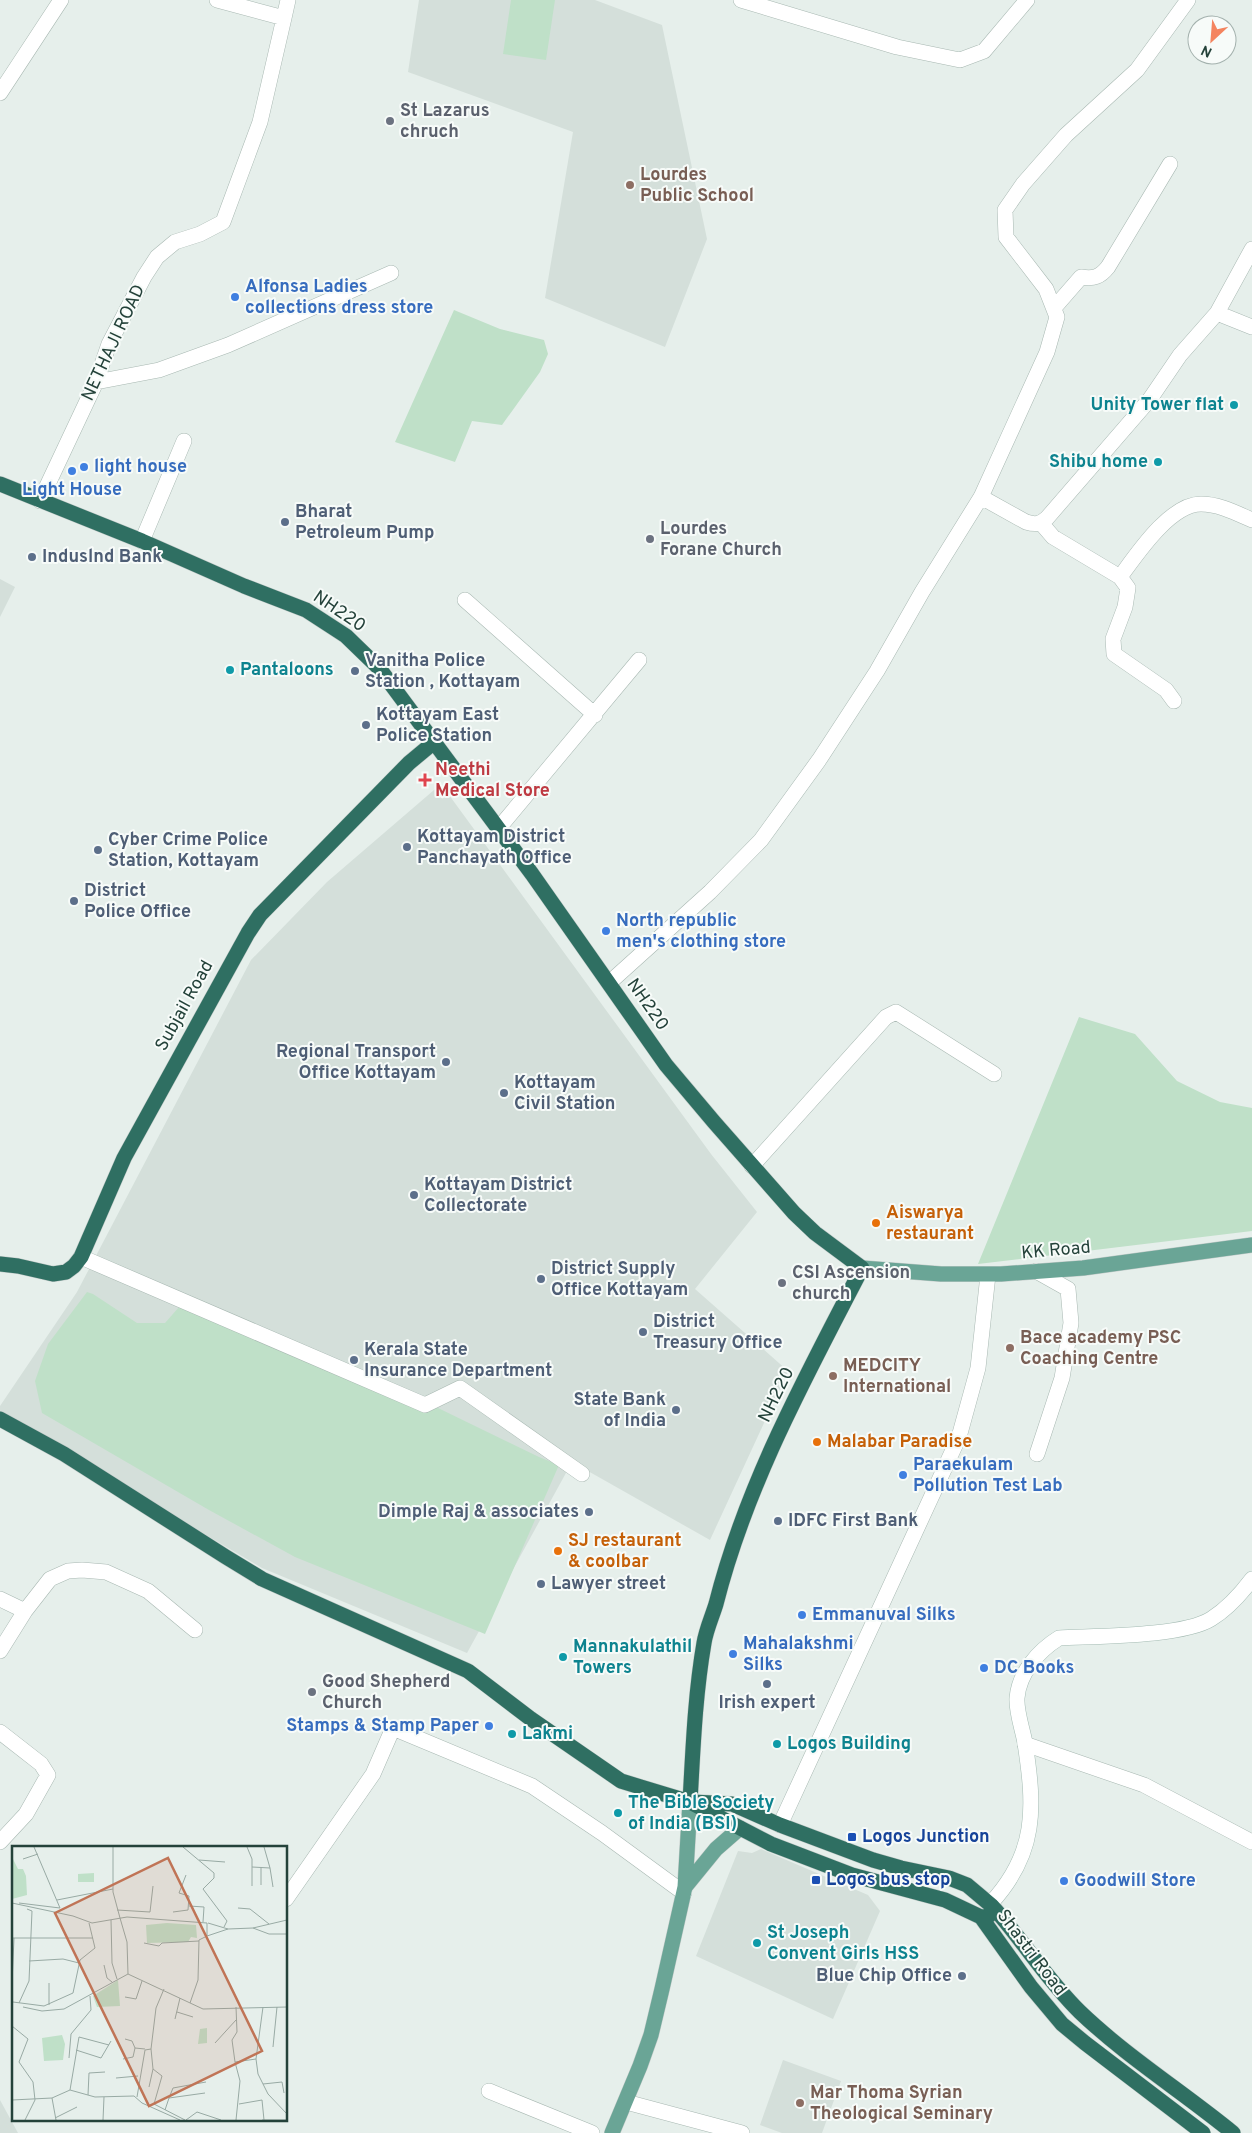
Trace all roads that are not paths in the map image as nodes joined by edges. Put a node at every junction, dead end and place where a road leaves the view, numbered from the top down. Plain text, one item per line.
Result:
1 (61, 0) edge
2 (217, 0) edge
3 (288, 0) edge
4 (741, 0) edge
5 (1027, 0) edge
6 (1188, 0) edge
7 (284, 18) junction
8 (0, 93) edge
9 (1170, 164) dead end
10 (1252, 249) edge
11 (392, 273) dead end
12 (1054, 308) junction
13 (1217, 313) junction
14 (1252, 327) edge
15 (96, 382) junction
16 (184, 441) dead end
17 (0, 484) edge
18 (981, 497) junction
19 (40, 502) junction
20 (1252, 520) edge
21 (1041, 523) junction
22 (142, 541) junction
23 (1120, 577) junction
24 (466, 600) dead end
25 (639, 660) dead end
26 (1174, 701) dead end
27 (595, 715) junction
28 (433, 743) junction
29 (498, 829) junction
30 (609, 983) junction
31 (994, 1074) dead end
32 (752, 1166) junction
33 (1252, 1245) edge
34 (81, 1257) junction
35 (0, 1264) edge
36 (862, 1268) junction
37 (1036, 1271) junction
38 (988, 1275) junction
39 (0, 1419) edge
40 (1037, 1454) dead end
41 (582, 1474) dead end
42 (1252, 1581) edge
43 (0, 1599) edge
44 (25, 1611) junction
45 (195, 1630) dead end
46 (0, 1651) edge
47 (0, 1732) edge
48 (1025, 1744) junction
49 (690, 1802) junction
50 (780, 1825) junction
51 (740, 1828) junction
52 (0, 1842) edge
53 (1252, 1842) edge
54 (685, 1890) junction
55 (288, 1896) edge
56 (990, 1903) junction
57 (979, 1916) junction
58 (489, 2091) dead end
59 (626, 2102) junction
60 (592, 2133) edge
61 (612, 2133) edge
62 (742, 2133) edge
63 (1203, 2133) edge
64 (1233, 2133) edge

1 - 8 street
2 - 7 street
3 - 7 street, NETHAJI ROAD
4 - 5 street
6 - 12 street
7 - 15 street, NETHAJI ROAD
9 - 12 street
10 - 13 street
11 - 15 street
12 - 18 street
13 - 14 street
13 - 21 street
15 - 19 street, NETHAJI ROAD
16 - 22 street
17 - 19 highway, NH220
18 - 21 street
18 - 30 street
19 - 22 highway, NH220
20 - 23 street
21 - 23 street
22 - 28 highway, NH220
23 - 26 street
24 - 27 street
25 - 27 street
27 - 29 street
28 - 29 highway, NH220
28 - 34 highway, Subjail Road
29 - 30 highway, NH220
30 - 32 highway, NH220
31 - 32 street
32 - 36 highway, NH220
33 - 37 main road, KK Road
34 - 35 highway, Subjail Road
34 - 41 street
36 - 38 main road, KK Road
36 - 49 highway, NH220
37 - 38 main road, KK Road
37 - 40 street
38 - 50 street
39 - 49 highway
42 - 48 street
43 - 44 street
44 - 45 street
44 - 46 street
47 - 52 street
48 - 53 street
48 - 56 street
49 - 50 highway, Shastri Road
49 - 51 highway, Shastri Road
49 - 54 main road
50 - 56 highway, Shastri Road
51 - 54 main road
51 - 57 highway, Shastri Road
54 - 55 street
54 - 59 main road
56 - 57 highway
56 - 64 highway, Shastri Road
57 - 63 highway, Shastri Road
58 - 60 street
59 - 61 main road
59 - 62 street

